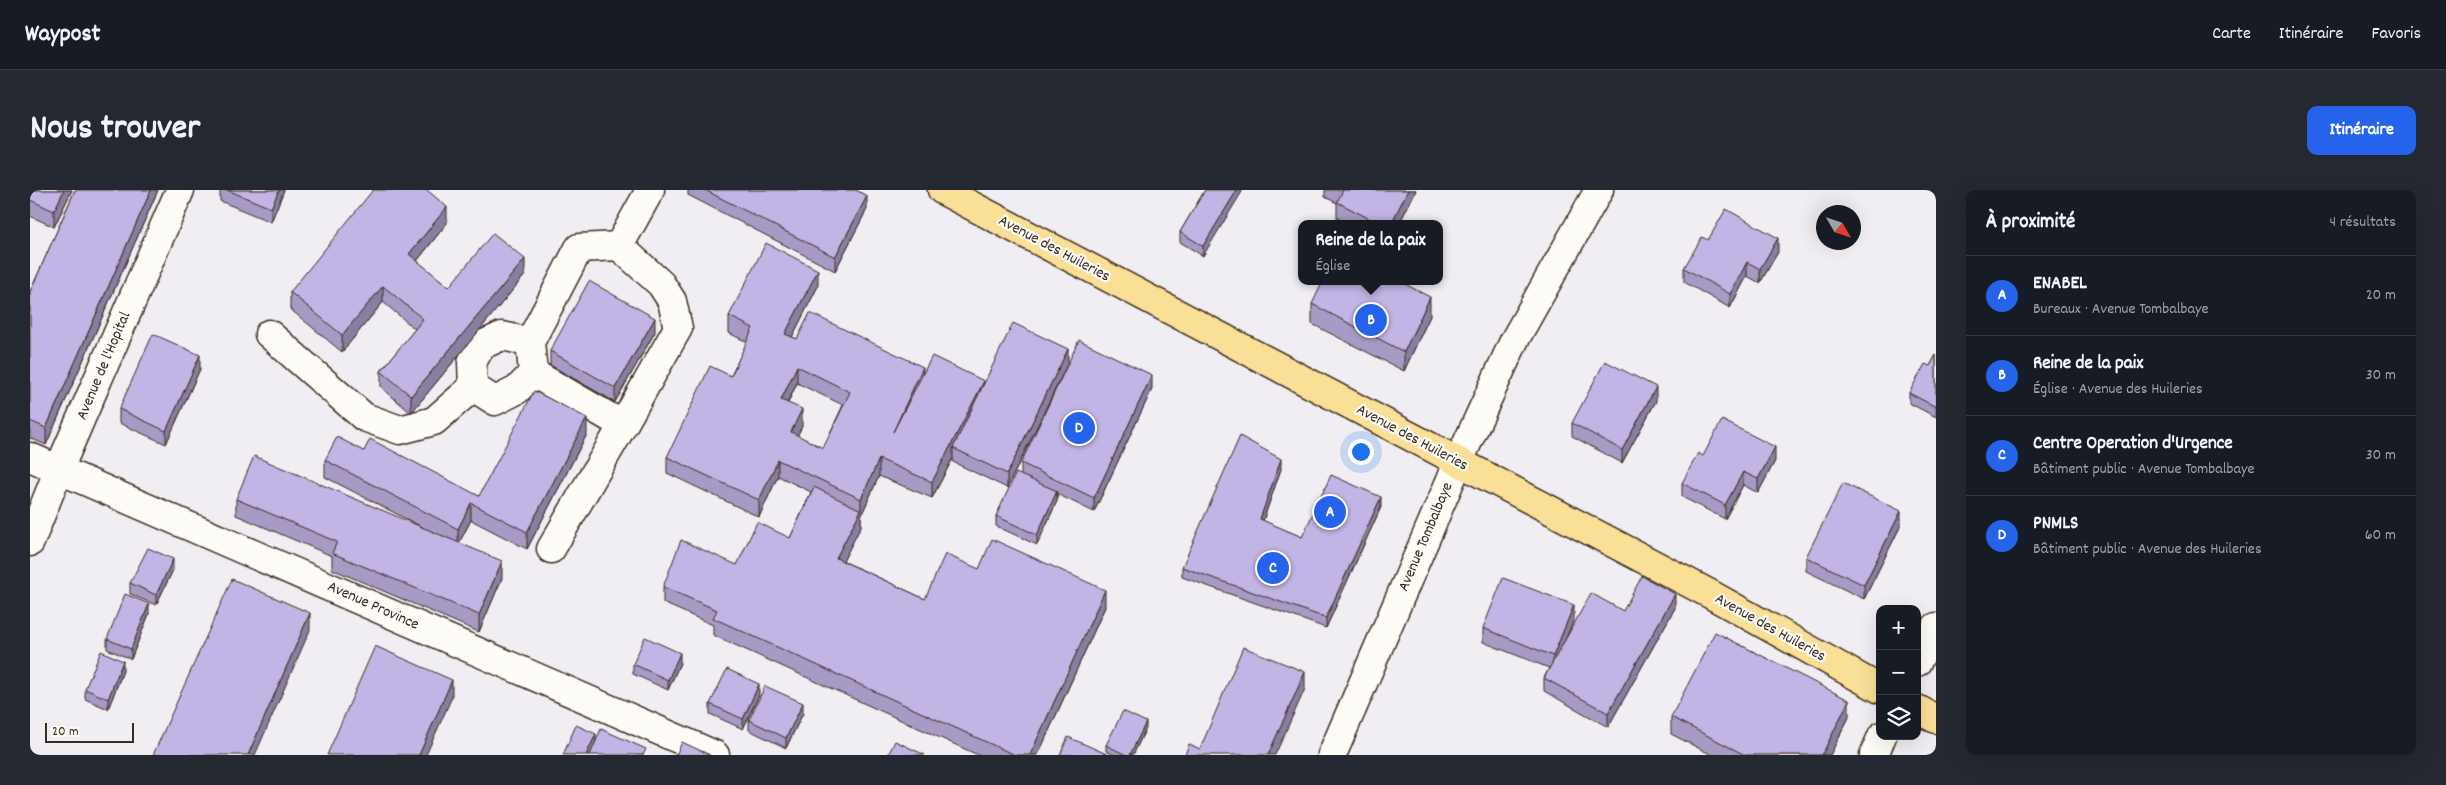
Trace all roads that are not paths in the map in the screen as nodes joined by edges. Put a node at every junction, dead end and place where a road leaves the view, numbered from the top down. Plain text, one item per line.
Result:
1 (180, 190) edge
2 (650, 190) edge
3 (942, 190) edge
4 (1599, 190) edge
5 (618, 246) junction
6 (269, 334) dead end
7 (530, 342) junction
8 (533, 373) junction
9 (473, 387) junction
10 (623, 425) junction
11 (30, 456) edge
12 (1458, 462) junction
13 (59, 470) junction
14 (30, 542) edge
15 (551, 549) dead end
16 (1936, 627) edge
17 (1921, 655) edge
18 (1876, 687) edge
19 (1921, 711) edge
20 (1936, 719) edge
21 (1880, 740) edge
22 (715, 755) edge
23 (1332, 755) edge
24 (1874, 755) edge

1 - 13 street, Avenue de l'Hopital
2 - 5 street
3 - 12 main road, Avenue des Huileries
4 - 12 street, Avenue Tombalbaye
5 - 7 street
5 - 10 street
6 - 9 street
7 - 8 street
7 - 9 street
8 - 9 street
8 - 10 street
10 - 15 street
11 - 13 street, Avenue Province
12 - 18 main road, Avenue des Huileries
12 - 23 street, Avenue Tombalbaye
13 - 14 street, Avenue de l'Hopital
13 - 22 street, Avenue Province
16 - 17 street
19 - 20 main road
21 - 24 street

